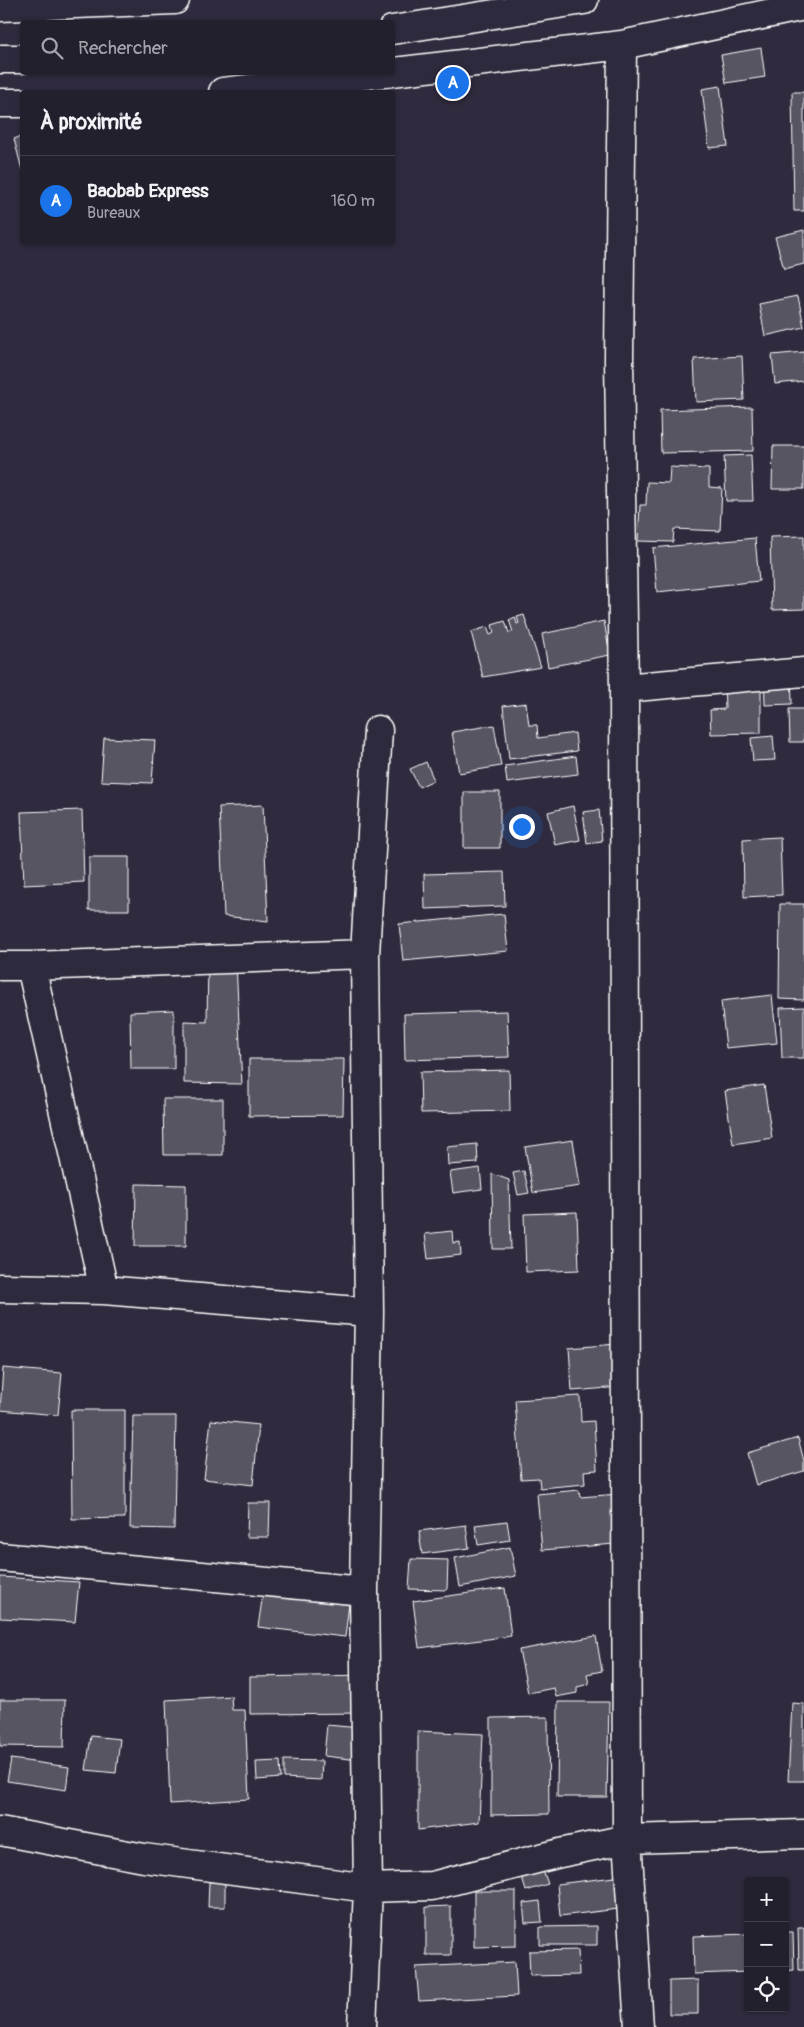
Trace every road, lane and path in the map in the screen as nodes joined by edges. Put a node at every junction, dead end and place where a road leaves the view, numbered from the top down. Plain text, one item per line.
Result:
1 (175, 0) edge
2 (584, 0) edge
3 (804, 6) edge
4 (0, 7) edge
5 (395, 30) edge
6 (622, 45) junction
7 (0, 59) edge
8 (20, 59) edge
9 (395, 72) edge
10 (367, 75) edge
11 (240, 90) edge
12 (0, 103) edge
13 (20, 103) edge
14 (804, 672) edge
15 (624, 688) junction
16 (378, 730) dead end
17 (365, 954) junction
18 (0, 966) edge
19 (31, 966) junction
20 (0, 1288) edge
21 (104, 1290) junction
22 (369, 1312) junction
23 (0, 1557) edge
24 (364, 1591) junction
25 (0, 1831) edge
26 (804, 1834) edge
27 (627, 1839) junction
28 (368, 1888) junction
29 (362, 2027) edge
30 (639, 2027) edge

1 - 4 main road
2 - 5 main road
3 - 6 main road
6 - 9 main road
6 - 15 main road
7 - 8 main road
10 - 11 main road
12 - 13 main road
14 - 15 main road
15 - 27 main road
16 - 17 main road
17 - 19 main road
17 - 22 main road
18 - 19 main road
19 - 21 main road
20 - 21 main road
21 - 22 main road
22 - 24 main road
23 - 24 main road
24 - 28 main road
25 - 28 main road
26 - 27 main road
27 - 28 main road
27 - 30 main road
28 - 29 main road

